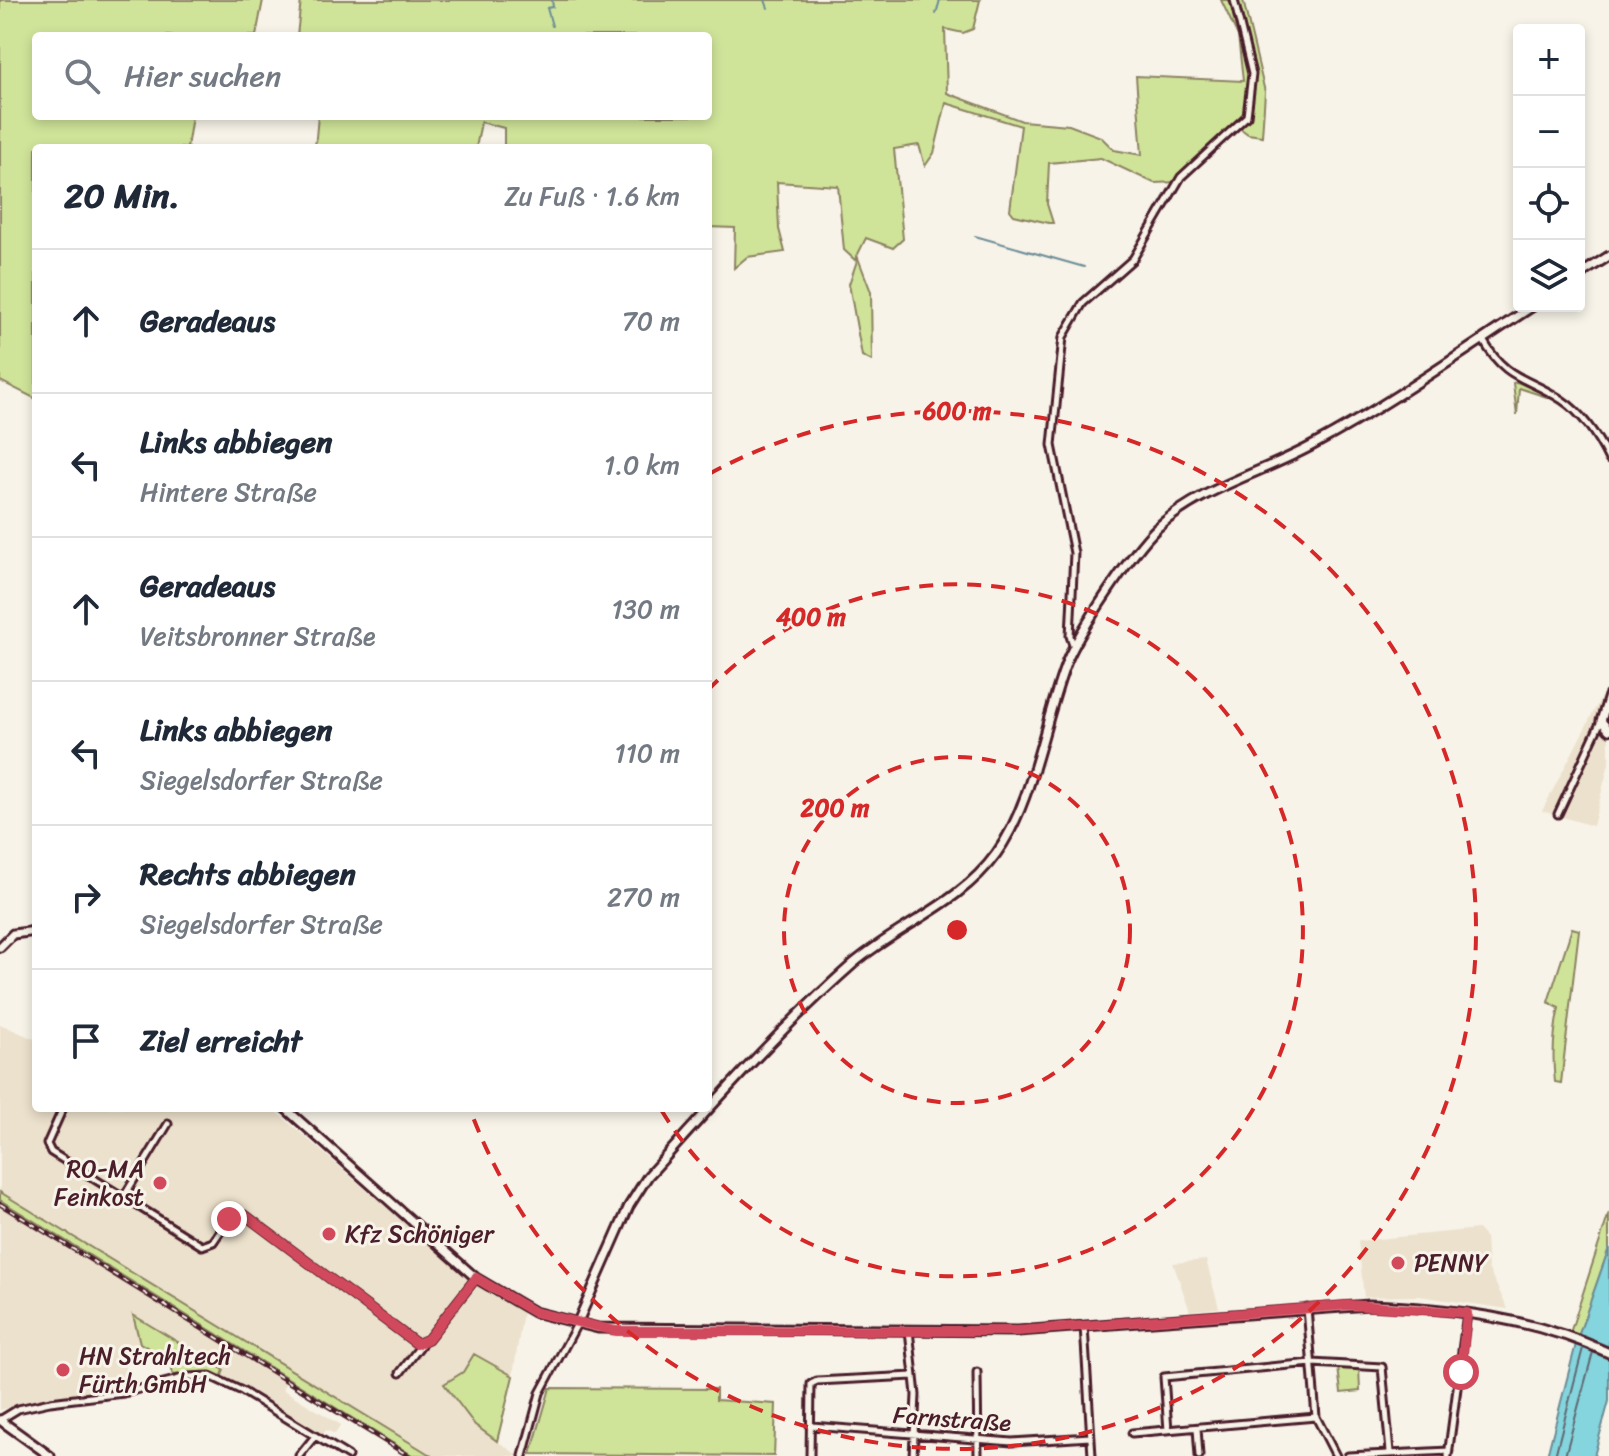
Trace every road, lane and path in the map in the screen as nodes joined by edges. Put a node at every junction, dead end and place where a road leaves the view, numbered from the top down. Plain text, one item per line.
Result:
1 (1234, 0) edge
2 (1609, 256) edge
3 (1585, 271) edge
4 (1524, 312) edge
5 (1483, 340) junction
6 (1609, 460) edge
7 (1074, 648) junction
8 (1609, 696) edge
9 (1601, 721) junction
10 (1609, 730) edge
11 (1558, 814) dead end
12 (32, 932) edge
13 (0, 947) edge
14 (712, 1107) edge
15 (62, 1112) edge
16 (289, 1112) edge
17 (708, 1112) edge
18 (168, 1124) dead end
19 (123, 1198) junction
20 (476, 1278) junction
21 (1307, 1307) junction
22 (1467, 1313) junction
23 (577, 1324) junction
24 (1084, 1326) junction
25 (909, 1330) junction
26 (421, 1345) junction
27 (1609, 1353) edge
28 (1312, 1363) junction
29 (977, 1372) dead end
30 (400, 1373) dead end
31 (913, 1376) junction
32 (1316, 1417) junction
33 (0, 1420) edge
34 (812, 1426) junction
35 (1197, 1428) junction
36 (1168, 1430) junction
37 (1132, 1433) dead end
38 (916, 1434) junction
39 (315, 1436) junction
40 (1090, 1437) junction
41 (978, 1440) junction
42 (1390, 1452) junction
43 (1449, 1454) edge
44 (50, 1456) edge
45 (299, 1456) edge
46 (348, 1456) edge
47 (523, 1456) edge
48 (810, 1456) edge
49 (913, 1456) edge
50 (978, 1456) edge
51 (1092, 1456) edge
52 (1199, 1456) edge
53 (1336, 1456) edge
54 (1348, 1456) edge

1 - 7 street
2 - 3 street
4 - 5 street
5 - 6 street
5 - 7 street
7 - 14 street
8 - 9 street
9 - 10 street
9 - 11 street
12 - 13 street
15 - 19 street
16 - 20 street
17 - 23 street
18 - 19 street
19 - 26 street
20 - 23 street
20 - 26 street
21 - 22 street
21 - 24 street
21 - 28 street
22 - 27 street
22 - 43 street
23 - 25 street
23 - 47 street
24 - 25 street
24 - 40 street
25 - 31 street
26 - 30 street
28 - 32 street
28 - 36 street
28 - 42 street
29 - 41 street
31 - 34 street
31 - 38 street
32 - 35 street
32 - 53 street
33 - 39 street
33 - 44 street
34 - 38 street, Farnstraße
34 - 48 street
35 - 36 street
35 - 52 street
36 - 37 street
38 - 41 street, Farnstraße
38 - 49 street
39 - 45 street
39 - 46 street
40 - 41 street, Farnstraße
40 - 51 street
41 - 50 street
42 - 43 street
42 - 54 street

